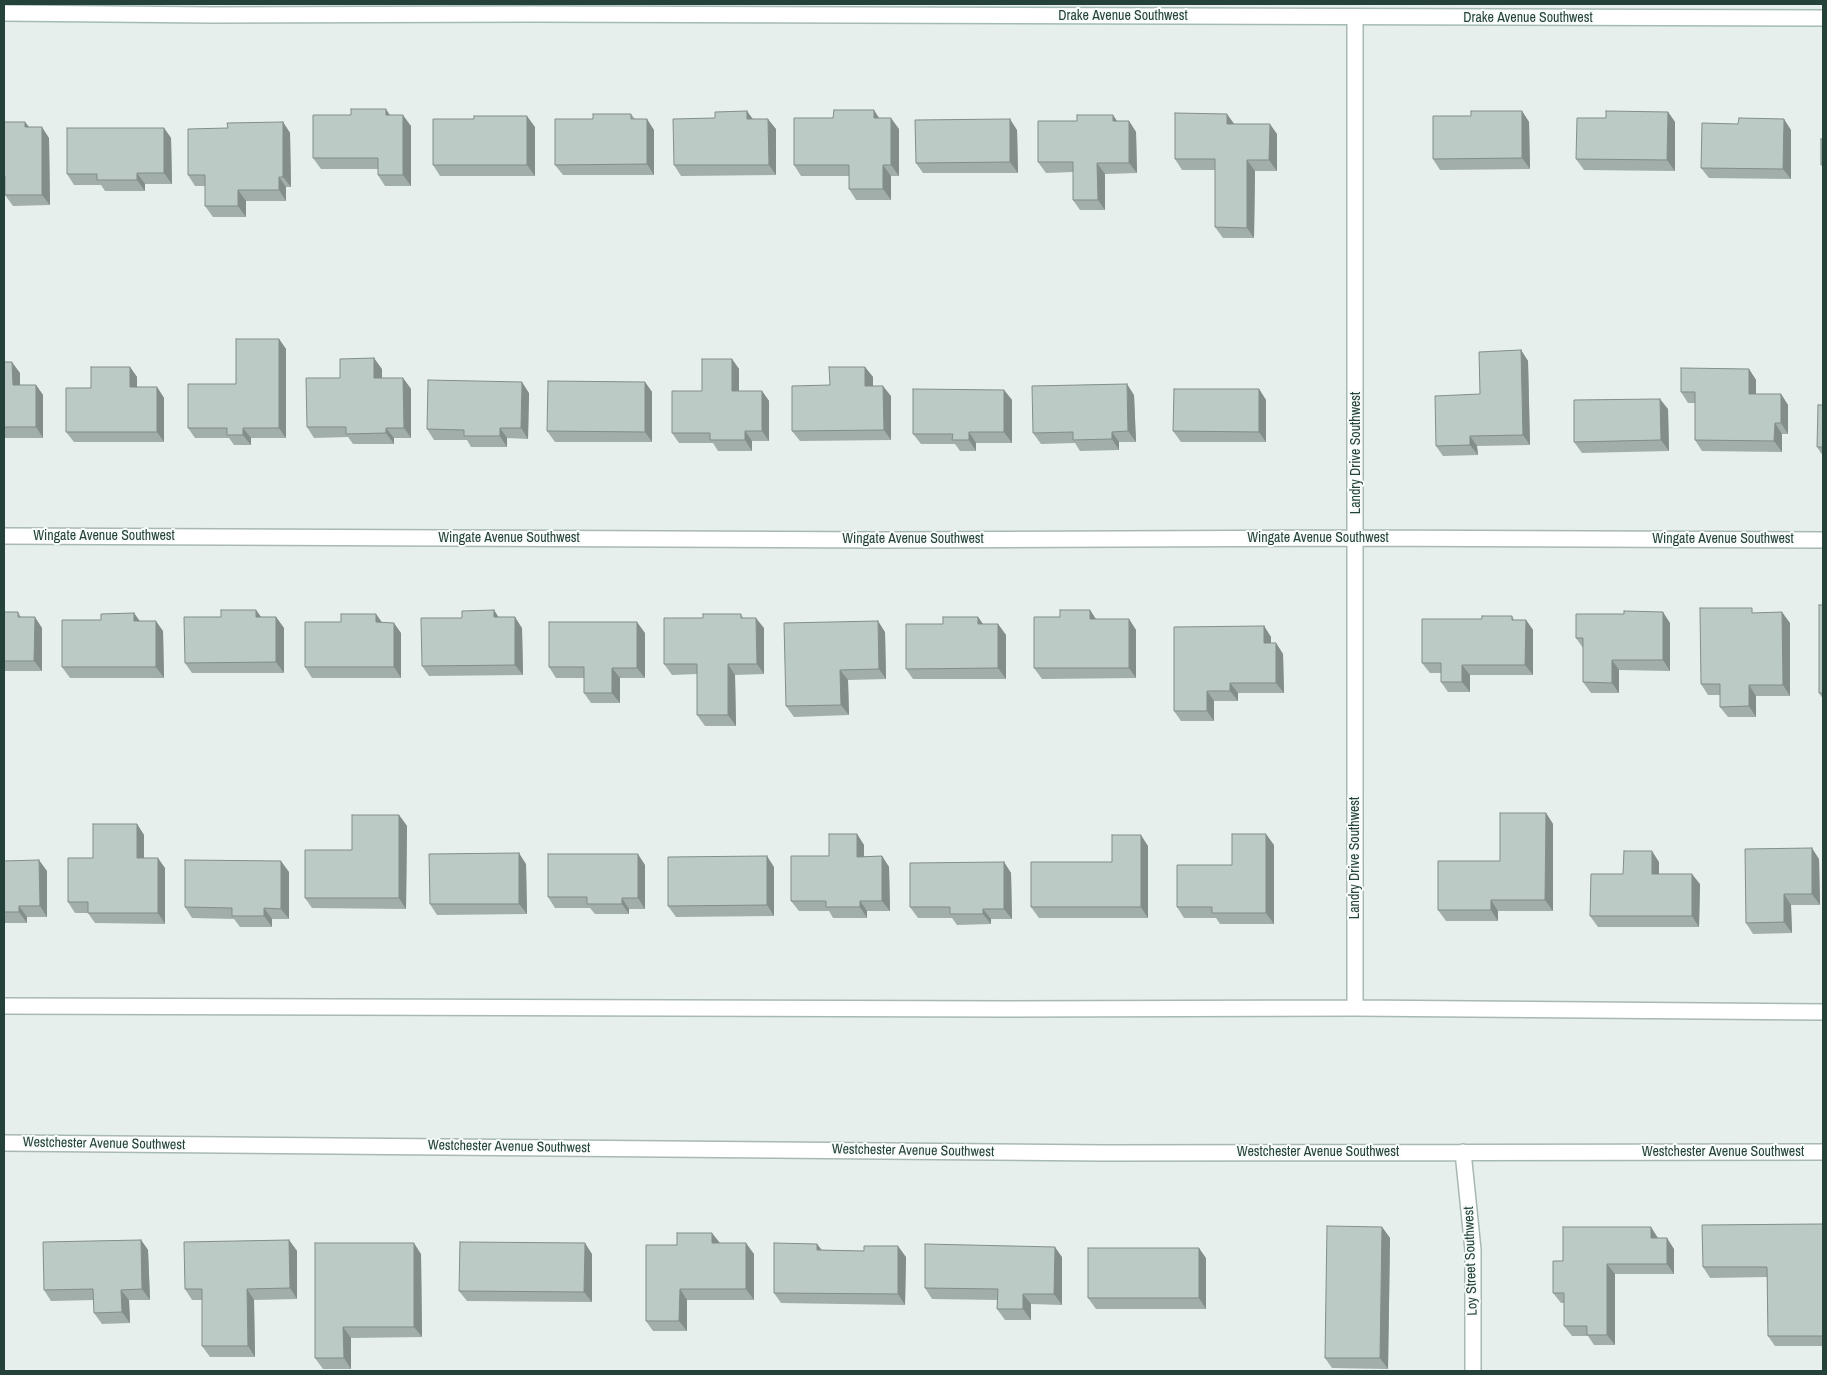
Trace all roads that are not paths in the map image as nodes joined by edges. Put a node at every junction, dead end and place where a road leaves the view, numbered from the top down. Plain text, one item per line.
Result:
1 (4, 13) edge
2 (1355, 17) junction
3 (1823, 18) edge
4 (4, 536) edge
5 (1356, 538) junction
6 (1823, 540) edge
7 (4, 1006) edge
8 (1355, 1008) junction
9 (1823, 1012) edge
10 (4, 1143) edge
11 (1464, 1152) junction
12 (1823, 1152) edge
13 (1473, 1371) edge

1 - 2 street, Drake Avenue Southwest
2 - 3 street, Drake Avenue Southwest
2 - 5 street, Landry Drive Southwest
4 - 5 street, Wingate Avenue Southwest
5 - 6 street, Wingate Avenue Southwest
5 - 8 street, Landry Drive Southwest
7 - 8 street
8 - 9 street
10 - 11 street, Westchester Avenue Southwest
11 - 12 street, Westchester Avenue Southwest
11 - 13 street, Loy Street Southwest

